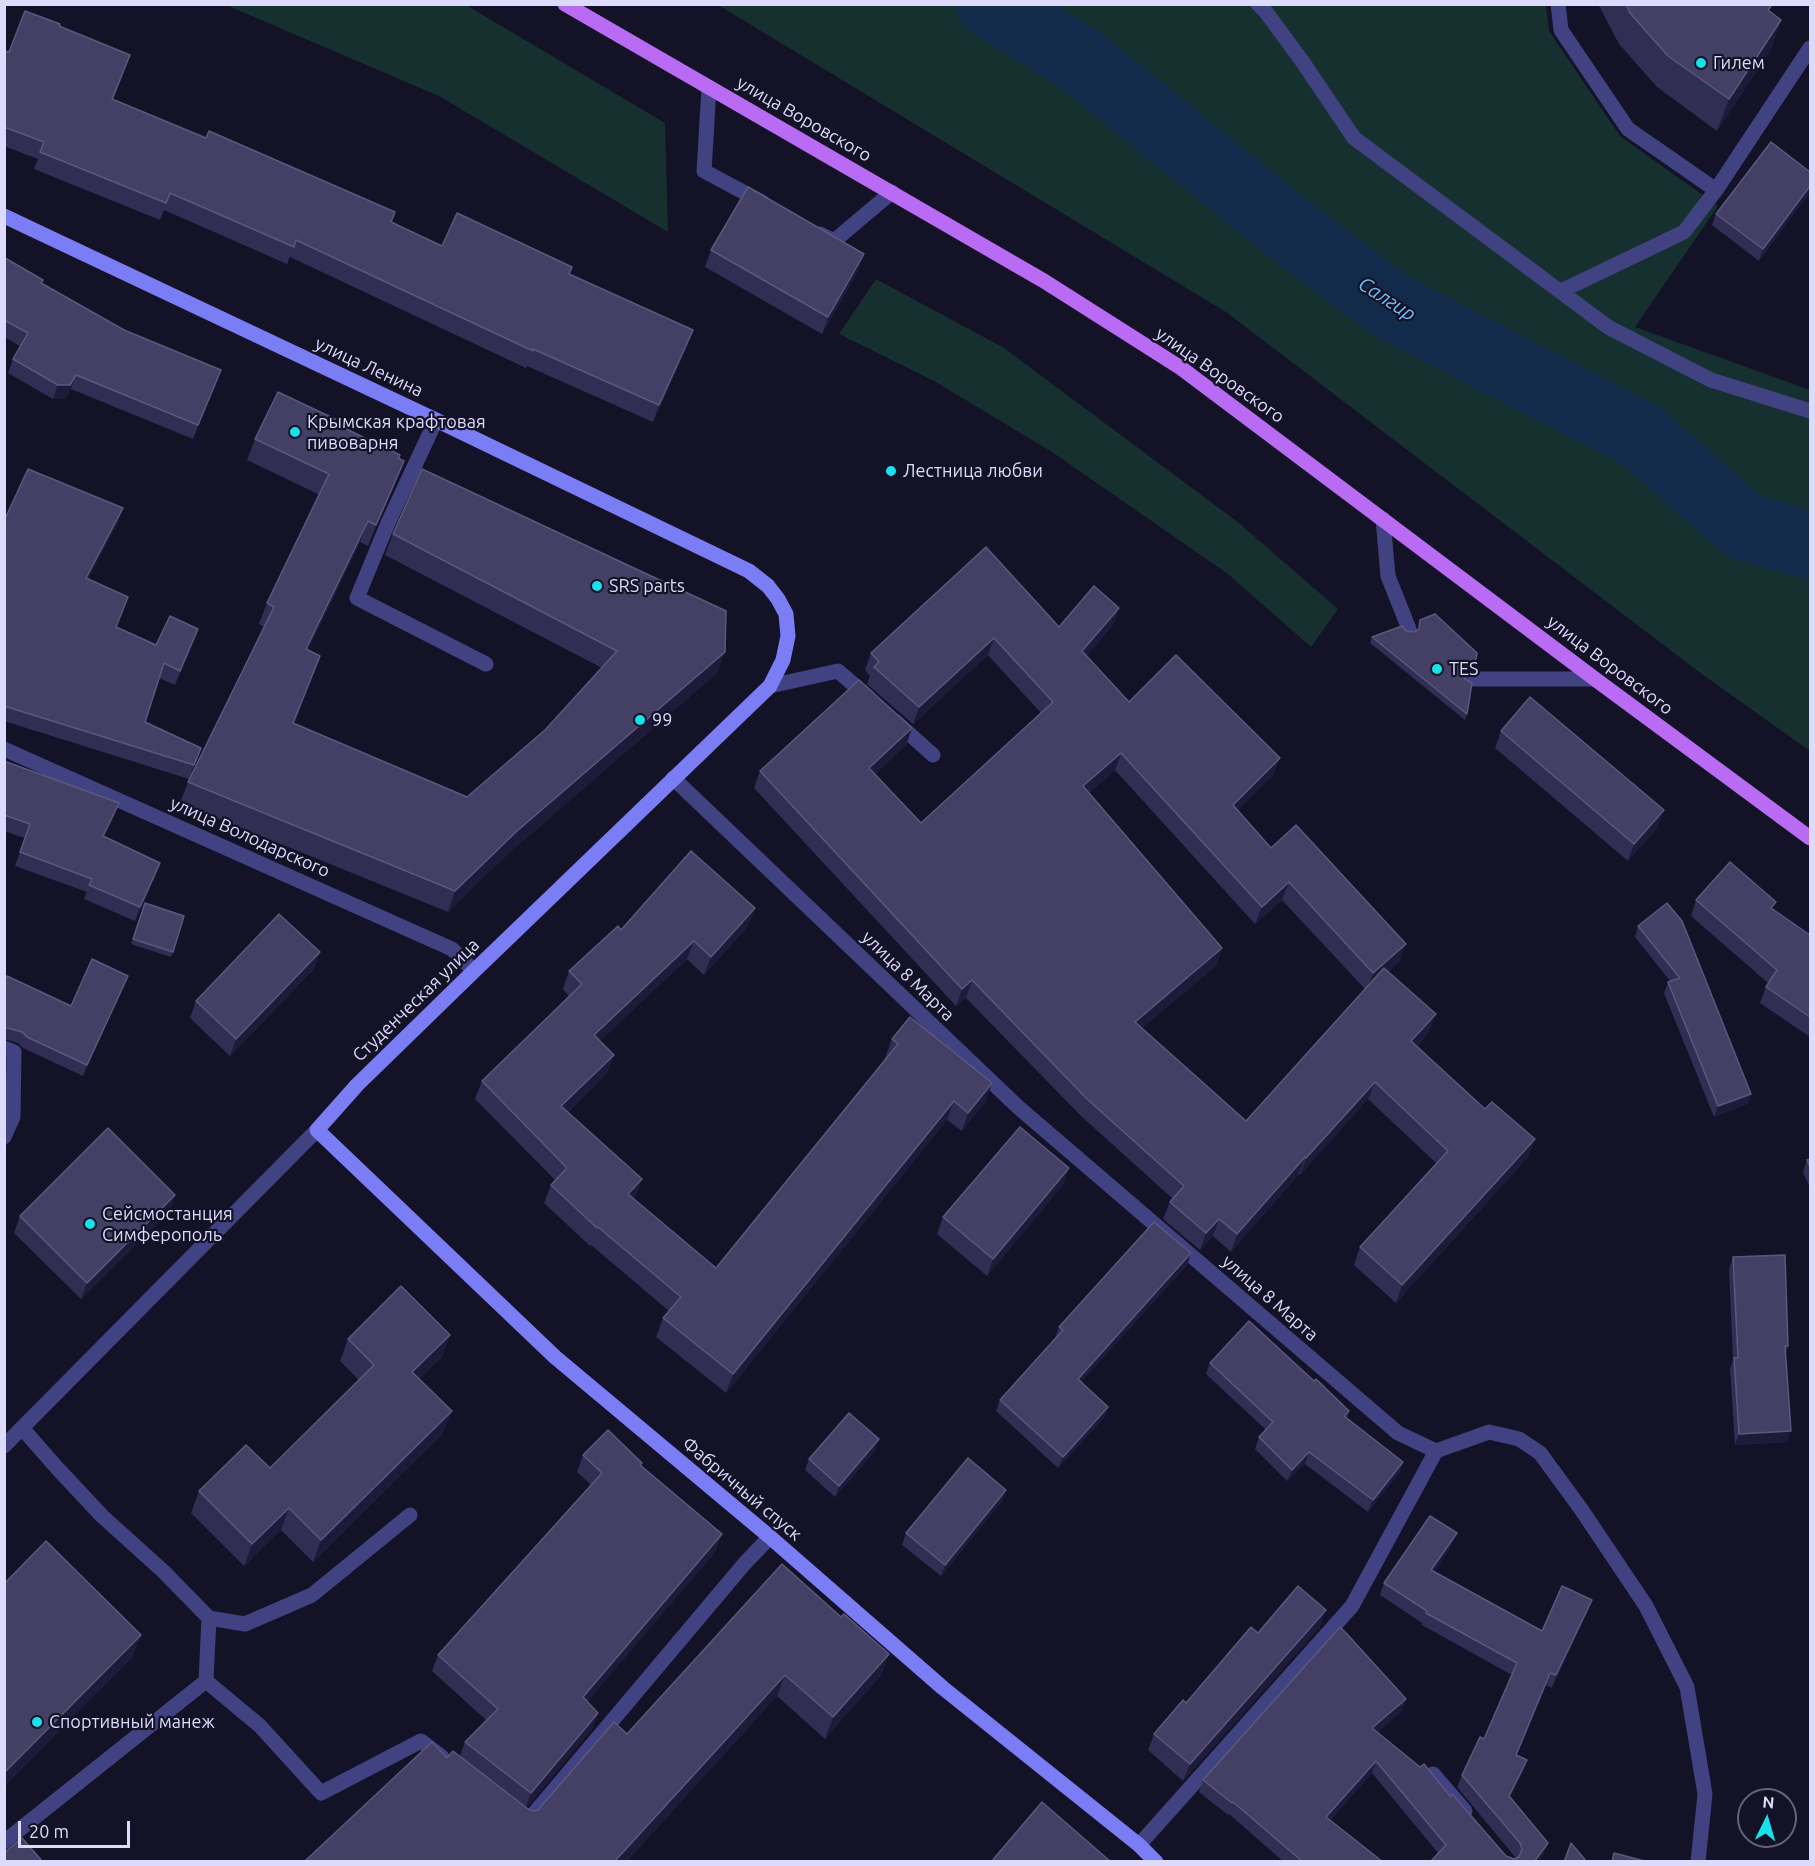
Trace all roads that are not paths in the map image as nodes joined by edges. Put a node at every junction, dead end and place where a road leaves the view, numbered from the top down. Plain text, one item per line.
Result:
1 (566, 4) edge
2 (1258, 4) edge
3 (1558, 4) edge
4 (1810, 48) edge
5 (709, 88) junction
6 (1716, 190) junction
7 (892, 192) junction
8 (774, 209) edge
9 (4, 216) edge
10 (804, 225) edge
11 (1561, 291) junction
12 (1810, 411) edge
13 (436, 420) junction
14 (1383, 519) junction
15 (749, 571) joint
16 (1409, 629) edge
17 (486, 664) dead end
18 (1471, 679) edge
19 (1595, 679) junction
20 (770, 686) junction
21 (4, 749) edge
22 (933, 754) dead end
23 (673, 778) junction
24 (1810, 838) edge
25 (474, 971) junction
26 (4, 1048) edge
27 (317, 1130) junction
28 (4, 1137) edge
29 (22, 1428) junction
30 (4, 1446) edge
31 (1436, 1451) junction
32 (410, 1515) dead end
33 (770, 1537) junction
34 (209, 1618) junction
35 (206, 1681) junction
36 (456, 1768) edge
37 (1433, 1774) edge
38 (517, 1816) edge
39 (1478, 1827) edge
40 (4, 1842) edge
41 (1139, 1845) junction
42 (1156, 1862) edge
43 (1698, 1862) edge

1 - 5 main road, улица Воровского
2 - 11 street
3 - 6 street
4 - 6 street
5 - 7 main road, улица Воровского
5 - 8 street
6 - 11 street
7 - 10 street
7 - 14 main road, улица Воровского
9 - 13 main road, улица Ленина
11 - 12 street
13 - 15 main road, улица Ленина
13 - 17 street
14 - 16 street
14 - 19 main road, улица Воровского
15 - 20 main road, Студенческая улица
18 - 19 street
19 - 24 main road, улица Воровского
20 - 22 street
20 - 23 main road, Студенческая улица
21 - 25 street, улица Володарского
23 - 25 main road, Студенческая улица
23 - 31 street, улица 8 Марта
25 - 27 main road, Студенческая улица
26 - 28 street
27 - 29 street, Студенческая улица
27 - 33 main road, Фабричный спуск
29 - 30 street, Студенческая улица
29 - 34 street
31 - 41 street
31 - 43 street
32 - 34 street
33 - 38 street
33 - 41 main road, Фабричный спуск
34 - 35 street
35 - 36 street
35 - 40 street
37 - 39 street
41 - 42 main road, Фабричный спуск

